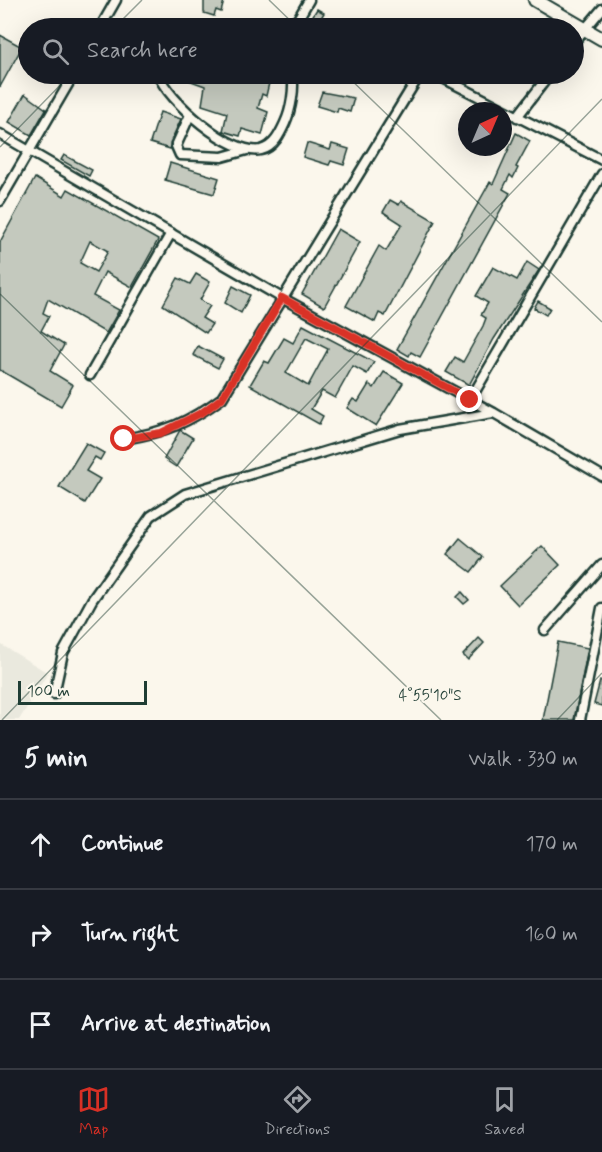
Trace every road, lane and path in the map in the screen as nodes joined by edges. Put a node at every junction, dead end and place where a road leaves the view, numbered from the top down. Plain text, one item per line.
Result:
1 (116, 0) edge
2 (309, 0) edge
3 (535, 0) edge
4 (602, 9) edge
5 (106, 18) edge
6 (299, 18) edge
7 (566, 18) edge
8 (584, 28) joint
9 (602, 39) edge
10 (68, 84) edge
11 (162, 84) edge
12 (291, 84) edge
13 (414, 84) edge
14 (454, 84) edge
15 (542, 84) edge
16 (190, 115) junction
17 (517, 117) junction
18 (0, 134) edge
19 (247, 150) junction
20 (29, 151) junction
21 (602, 160) edge
22 (602, 174) edge
23 (0, 201) edge
24 (171, 232) junction
25 (282, 298) junction
26 (90, 375) dead end
27 (470, 400) junction
28 (494, 412) junction
29 (124, 439) dead end
30 (602, 476) edge
31 (602, 565) edge
32 (602, 608) edge
33 (544, 630) dead end
34 (54, 694) dead end
35 (580, 720) edge

1 - 5 street
2 - 6 street
3 - 7 highway
4 - 8 street
8 - 9 highway
10 - 20 street
11 - 16 street
12 - 19 street
13 - 25 street
14 - 17 street
15 - 17 street
16 - 19 street
16 - 19 street
17 - 21 street
18 - 20 street
20 - 23 street
20 - 24 street
22 - 27 street
24 - 25 street
24 - 26 street
25 - 27 street
25 - 29 street
27 - 28 street
28 - 30 street
28 - 34 street
31 - 33 street
32 - 35 street

